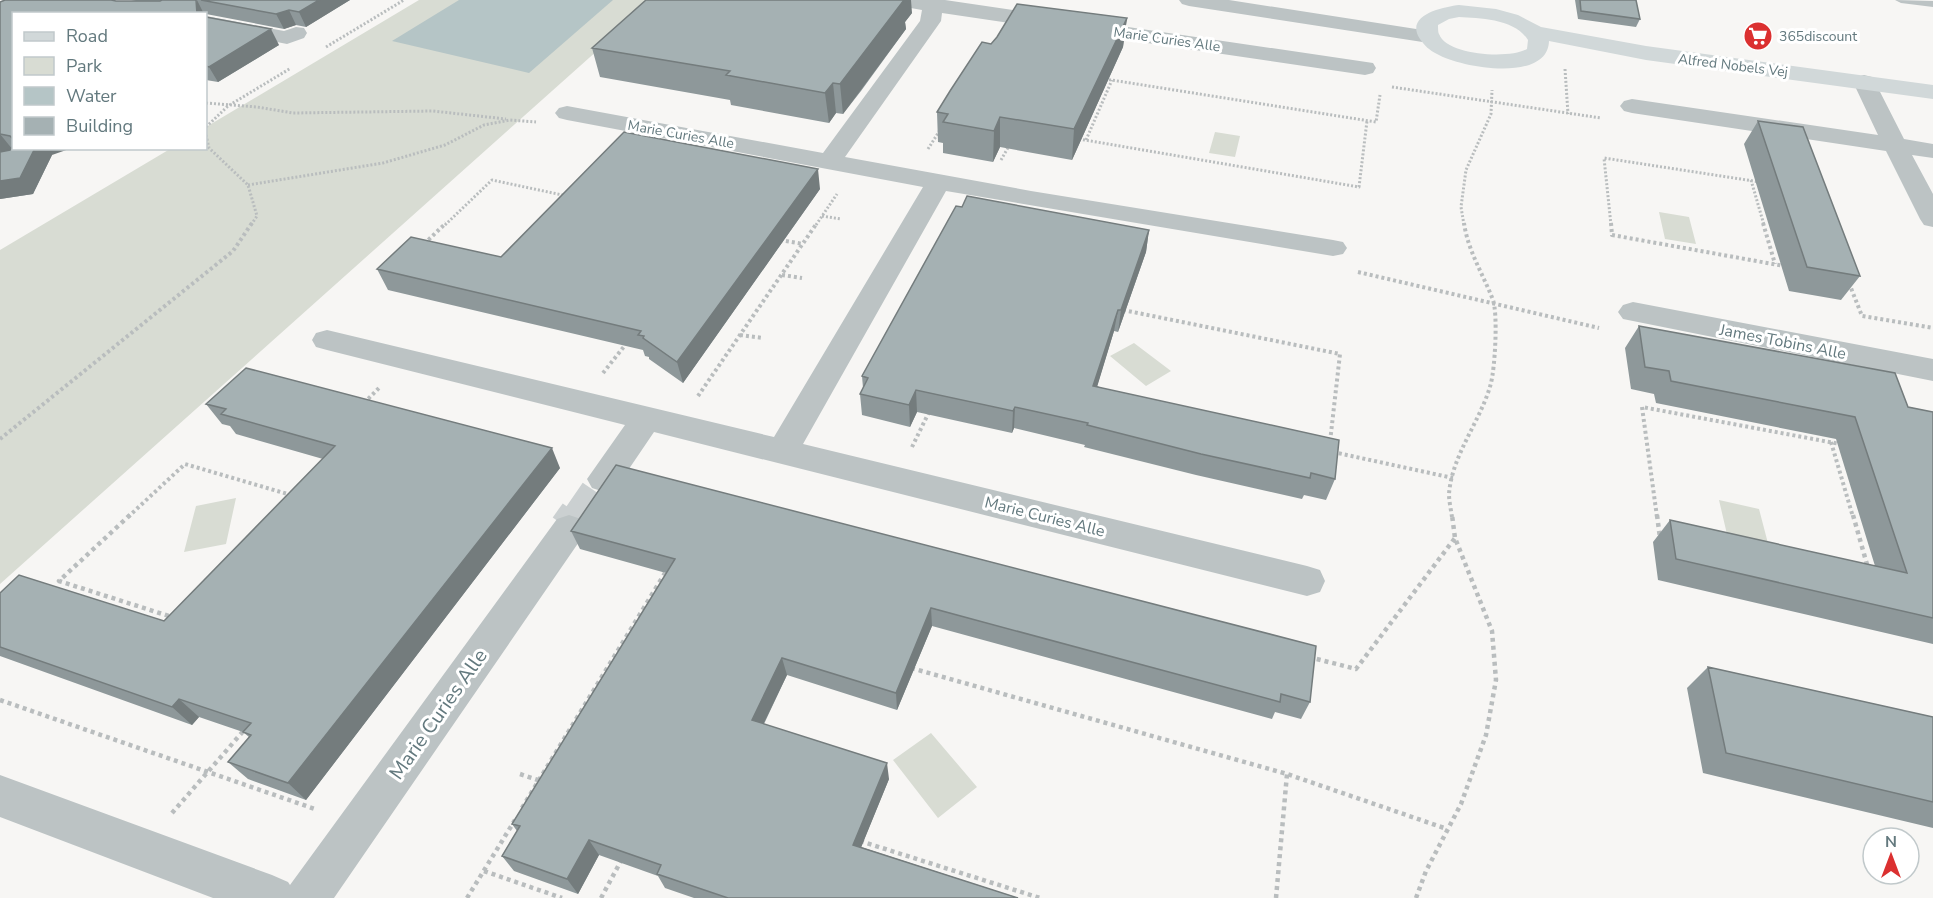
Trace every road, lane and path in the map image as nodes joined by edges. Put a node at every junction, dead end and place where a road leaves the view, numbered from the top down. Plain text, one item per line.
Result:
1 (895, 0) edge
2 (1189, 0) edge
3 (1275, 0) edge
4 (1901, 0) edge
5 (935, 3) edge
6 (1933, 4) edge
7 (1460, 5) edge
8 (1502, 9) edge
9 (207, 22) edge
10 (1431, 28) junction
11 (291, 35) dead end
12 (1536, 42) junction
13 (1492, 62) junction
14 (1565, 64) dead end
15 (1365, 68) joint
16 (1102, 79) edge
17 (1112, 80) junction
18 (1381, 86) junction
19 (1867, 89) junction
20 (1933, 92) edge
21 (207, 103) edge
22 (1491, 103) junction
23 (1933, 104) edge
24 (1632, 106) joint
25 (1568, 114) junction
26 (556, 118) joint
27 (510, 120) junction
28 (1367, 121) junction
29 (940, 129) edge
30 (1075, 138) edge
31 (207, 139) edge
32 (1013, 139) edge
33 (1086, 140) junction
34 (1897, 146) junction
35 (1933, 151) edge
36 (830, 161) junction
37 (857, 166) junction
38 (911, 176) junction
39 (1751, 180) junction
40 (939, 182) junction
41 (1761, 182) dead end
42 (248, 185) junction
43 (985, 190) junction
44 (571, 197) edge
45 (822, 216) junction
46 (841, 219) dead end
47 (1933, 219) edge
48 (771, 238) edge
49 (803, 244) junction
50 (1333, 248) dead end
51 (418, 249) edge
52 (1775, 264) junction
53 (1786, 266) dead end
54 (782, 275) junction
55 (1846, 276) edge
56 (802, 278) dead end
57 (1119, 309) edge
58 (1633, 312) dead end
59 (1933, 328) edge
60 (740, 335) junction
61 (763, 338) dead end
62 (630, 339) edge
63 (327, 340) dead end
64 (1933, 370) edge
65 (580, 402) junction
66 (930, 409) edge
67 (662, 422) junction
68 (0, 439) edge
69 (1831, 442) junction
70 (1843, 445) dead end
71 (782, 452) junction
72 (1453, 478) junction
73 (604, 479) tunnel mouth
74 (896, 480) junction
75 (299, 497) edge
76 (569, 529) tunnel mouth
77 (1455, 538) junction
78 (1671, 541) edge
79 (665, 573) edge
80 (1870, 574) edge
81 (1307, 581) dead end
82 (651, 596) junction
83 (662, 599) edge
84 (182, 621) edge
85 (1298, 654) edge
86 (909, 667) edge
87 (0, 700) edge
88 (252, 720) edge
89 (208, 772) junction
90 (519, 774) dead end
91 (1287, 774) junction
92 (538, 780) junction
93 (0, 796) edge
94 (319, 811) dead end
95 (1448, 829) junction
96 (858, 840) edge
97 (628, 848) edge
98 (141, 849) junction
99 (484, 871) junction
100 (272, 898) edge
101 (307, 898) edge
102 (466, 898) edge
103 (562, 898) edge
104 (601, 898) edge
105 (1040, 898) edge
106 (1276, 898) edge
107 (1416, 898) edge

1 - 5 street, Marie Curies Alle
2 - 10 street
3 - 10 street
4 - 6 lane
5 - 15 street, Marie Curies Alle
5 - 36 street
7 - 8 street
7 - 10 street
8 - 12 street
9 - 11 street
10 - 13 street
12 - 13 street
12 - 19 street, Alfred Nobels Vej
13 - 22 path
14 - 25 path
15 - 18 path
16 - 17 path
17 - 28 path
17 - 33 path
18 - 22 path
18 - 28 path
19 - 20 street, Alfred Nobels Vej
19 - 23 street, Alfred Nobels Vej
19 - 34 street
21 - 27 path
22 - 25 path
22 - 72 path
24 - 25 path
24 - 34 street
26 - 27 path
26 - 36 street, Marie Curies Alle
27 - 42 path
28 - 33 path
29 - 38 path
30 - 33 path
31 - 42 path
32 - 43 path
34 - 35 street
34 - 47 street
36 - 37 street, Marie Curies Alle
37 - 38 street, Marie Curies Alle
37 - 45 path
38 - 40 street, Marie Curies Alle
39 - 41 path
39 - 52 path
39 - 52 path
40 - 43 street, Marie Curies Alle
40 - 71 street
42 - 68 path
43 - 50 street, Marie Curies Alle
44 - 51 path
45 - 46 path
45 - 49 path
48 - 49 path
49 - 54 path
52 - 53 path
54 - 56 path
54 - 60 path
55 - 59 path
57 - 72 path
58 - 64 street, James Tobins Alle
60 - 61 path
60 - 67 path
62 - 65 path
63 - 65 street, Marie Curies Alle
65 - 67 street, Marie Curies Alle
66 - 74 path
67 - 71 street, Marie Curies Alle
67 - 73 street
69 - 70 path
69 - 78 path
69 - 80 path
71 - 74 street, Marie Curies Alle
72 - 77 path
74 - 81 street, Marie Curies Alle
75 - 84 path
76 - 101 street, Marie Curies Alle
77 - 85 path
77 - 95 path
79 - 82 path
82 - 83 path
82 - 92 path
86 - 91 path
87 - 89 path
88 - 89 path
89 - 94 path
89 - 98 path
90 - 92 path
91 - 95 path
91 - 106 path
92 - 99 path
93 - 98 street
95 - 107 path
96 - 105 path
97 - 104 path
98 - 100 street
99 - 102 path
99 - 103 path

